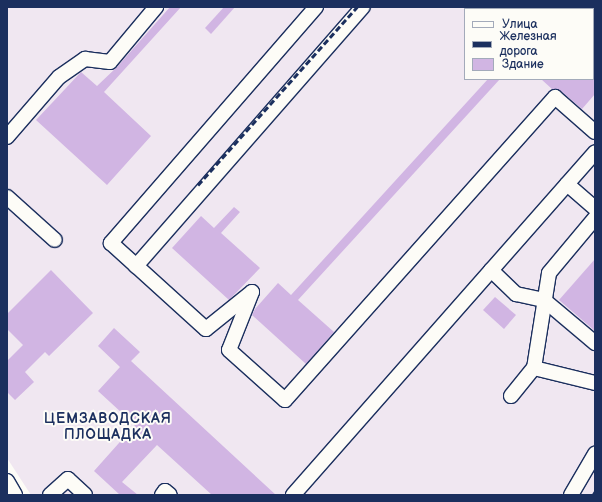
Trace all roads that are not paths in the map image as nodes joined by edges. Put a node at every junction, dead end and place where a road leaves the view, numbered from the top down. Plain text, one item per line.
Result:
1 (156, 7) edge
2 (316, 7) edge
3 (363, 7) edge
4 (595, 132) edge
5 (7, 137) edge
6 (595, 152) edge
7 (567, 184) junction
8 (7, 196) edge
9 (595, 208) edge
10 (595, 218) edge
11 (55, 240) dead end
12 (136, 266) junction
13 (491, 270) junction
14 (544, 300) junction
15 (595, 343) edge
16 (534, 368) junction
17 (595, 383) edge
18 (511, 396) dead end
19 (595, 454) edge
20 (7, 482) edge
21 (16, 495) edge
22 (50, 495) edge
23 (85, 495) edge
24 (162, 495) edge
25 (170, 495) edge
26 (294, 495) edge
27 (571, 495) edge

1 - 5 street
2 - 12 street
3 - 12 street
4 - 12 street
6 - 7 street
7 - 9 street
7 - 13 street
8 - 11 street
10 - 14 street
13 - 14 street
13 - 26 street
14 - 15 street
14 - 16 street
16 - 17 street
16 - 18 street
19 - 27 street
20 - 21 street
22 - 23 street
24 - 25 street

